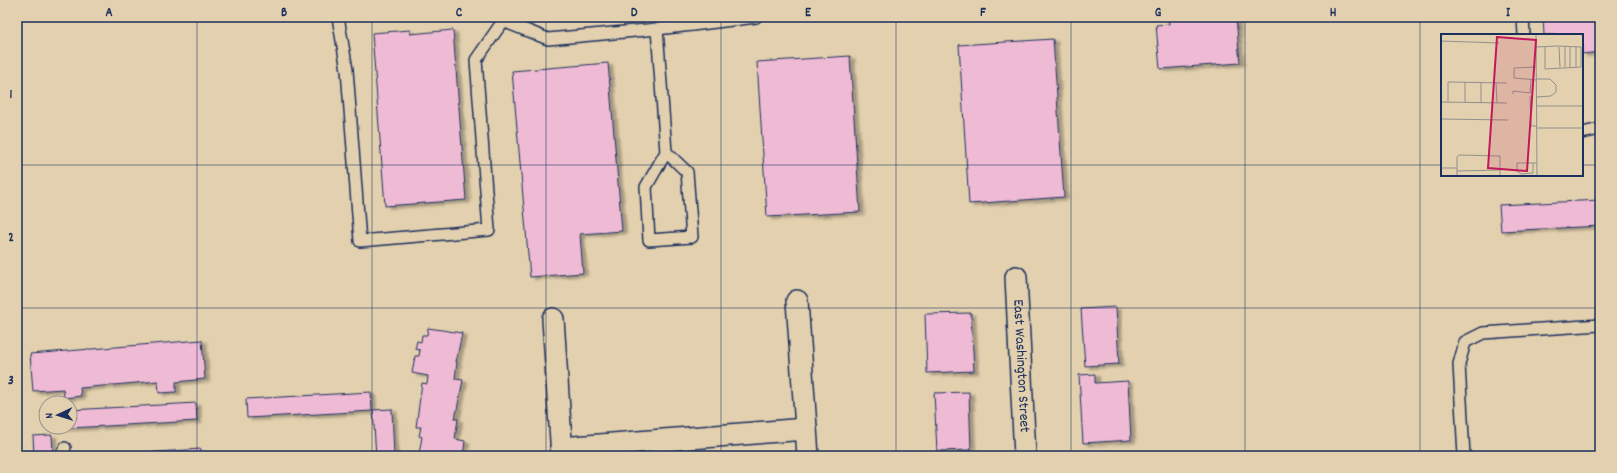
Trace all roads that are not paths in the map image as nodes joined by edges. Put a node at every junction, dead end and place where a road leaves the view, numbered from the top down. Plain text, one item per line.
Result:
1 (338, 17) edge
2 (756, 17) edge
3 (1523, 17) edge
4 (503, 19) edge
5 (691, 21) edge
6 (657, 29) junction
7 (1524, 34) edge
8 (1600, 129) edge
9 (1583, 133) edge
10 (666, 152) junction
11 (1016, 277) dead end
12 (797, 300) dead end
13 (553, 319) dead end
14 (1600, 325) edge
15 (806, 429) junction
16 (561, 452) edge
17 (808, 456) edge
18 (1025, 456) edge
19 (1464, 456) edge

1 - 4 lane
2 - 5 lane
3 - 7 lane
4 - 6 lane
5 - 6 lane
6 - 10 lane
8 - 9 lane
10 - 10 lane
11 - 18 street, East Washington Street
12 - 15 street
13 - 16 street
14 - 19 lane
15 - 16 street
15 - 17 street

